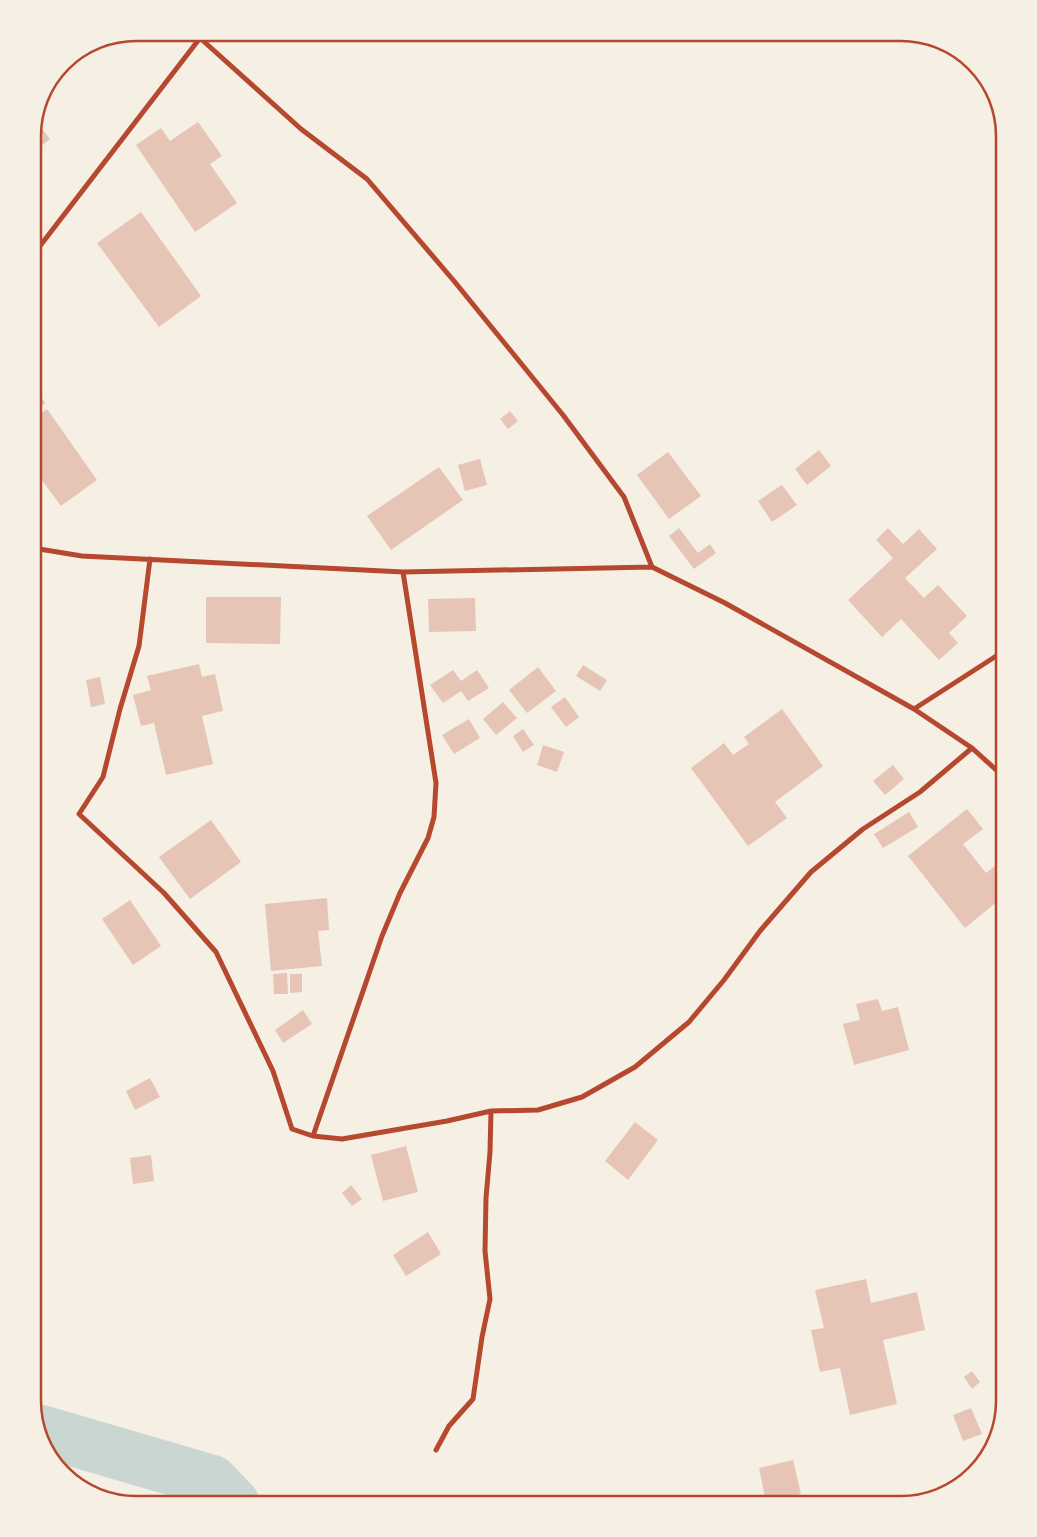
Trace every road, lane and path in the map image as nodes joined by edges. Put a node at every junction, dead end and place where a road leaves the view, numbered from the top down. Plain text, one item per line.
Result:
1 (198, 41) edge
2 (203, 41) edge
3 (41, 245) edge
4 (41, 549) edge
5 (150, 559) junction
6 (652, 567) junction
7 (403, 572) junction
8 (996, 655) edge
9 (914, 709) junction
10 (972, 748) junction
11 (996, 770) edge
12 (491, 1111) junction
13 (313, 1136) junction
14 (436, 1450) dead end

1 - 3 street
2 - 6 street
4 - 5 street
5 - 7 street
5 - 13 street
6 - 7 street
6 - 9 street
7 - 13 street
8 - 9 street
9 - 10 street
10 - 11 street
10 - 12 street
12 - 13 street
12 - 14 street

